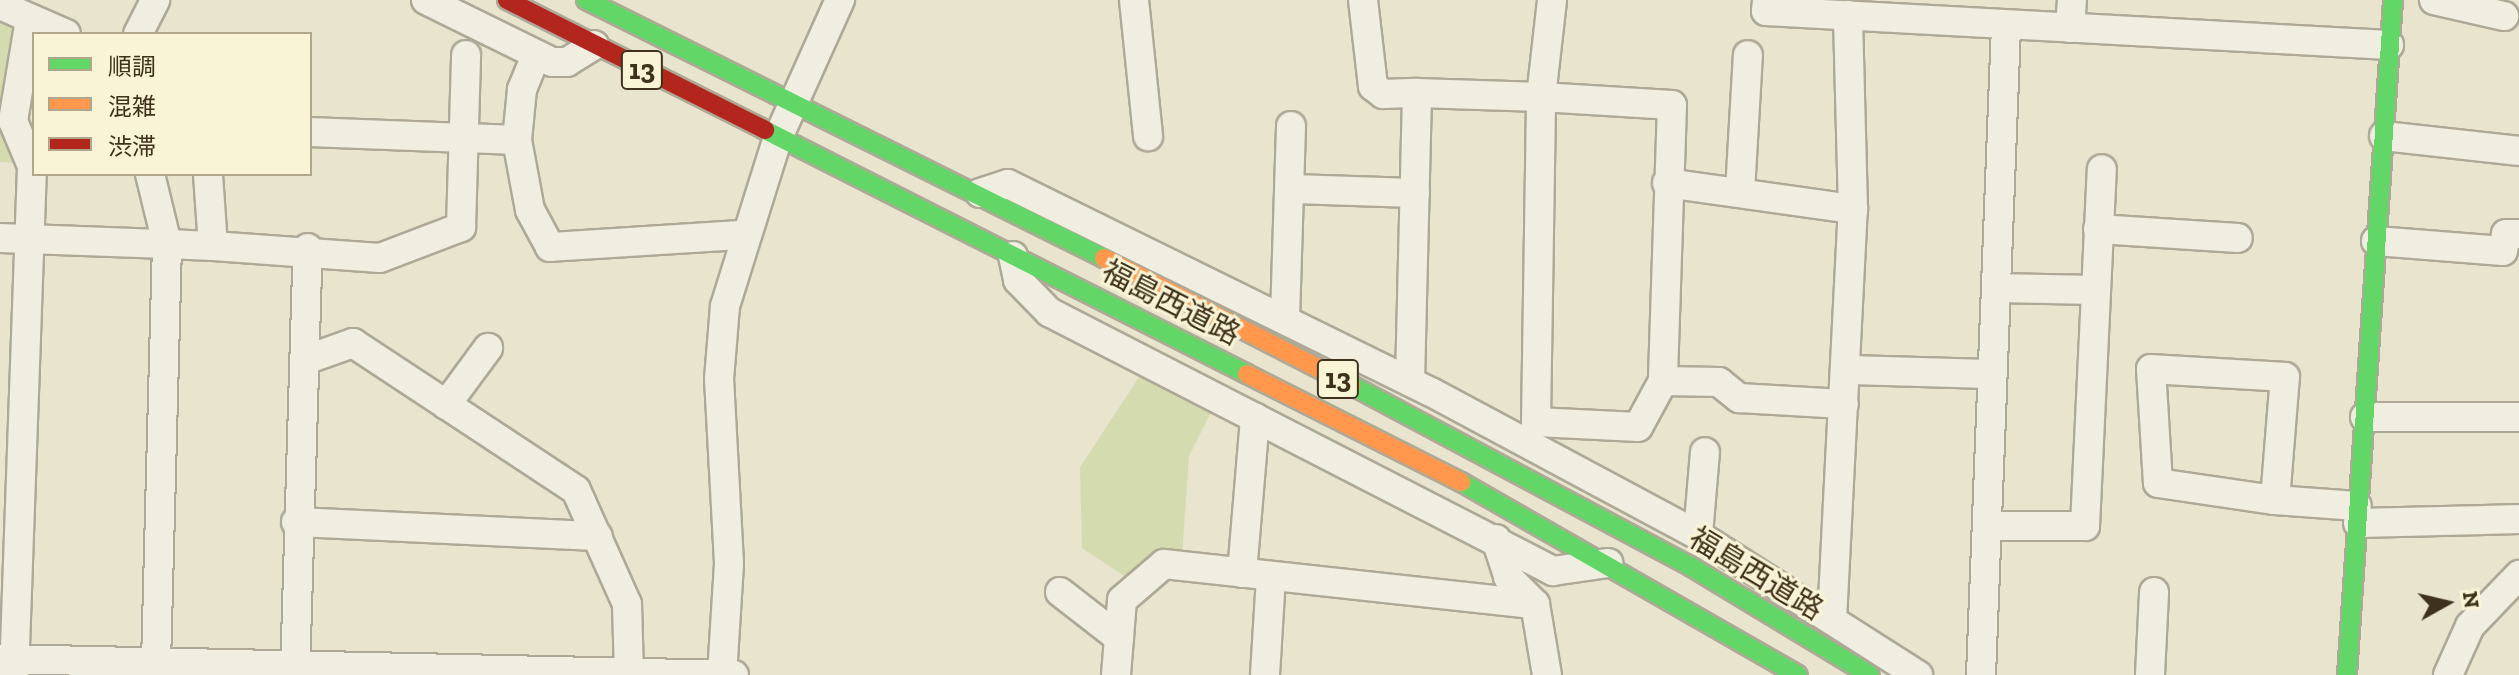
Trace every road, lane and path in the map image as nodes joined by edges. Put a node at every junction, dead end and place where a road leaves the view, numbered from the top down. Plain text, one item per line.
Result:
1 (155, 0) edge
2 (426, 0) edge
3 (507, 0) edge
4 (586, 0) edge
5 (840, 0) edge
6 (1134, 0) edge
7 (1363, 0) edge
8 (1552, 0) edge
9 (1767, 0) edge
10 (2393, 0) edge
11 (2434, 0) edge
12 (0, 5) edge
13 (1914, 9) edge
14 (2071, 14) edge
15 (1848, 15) junction
16 (2504, 16) dead end
17 (30, 19) junction
18 (2006, 26) junction
19 (61, 32) edge
20 (139, 32) edge
21 (594, 45) junction
22 (2389, 45) junction
23 (466, 55) dead end
24 (536, 55) junction
25 (1748, 55) dead end
26 (1417, 93) junction
27 (1541, 97) junction
28 (797, 100) junction
29 (1291, 126) dead end
30 (312, 132) edge
31 (1148, 136) dead end
32 (2384, 136) junction
33 (466, 139) junction
34 (517, 140) junction
35 (777, 140) junction
36 (2519, 151) edge
37 (2102, 169) dead end
38 (150, 176) edge
39 (208, 176) edge
40 (1667, 183) junction
41 (1292, 189) junction
42 (1740, 192) junction
43 (1415, 193) junction
44 (980, 194) junction
45 (1853, 209) junction
46 (2098, 229) junction
47 (2519, 234) edge
48 (742, 235) junction
49 (0, 238) edge
50 (29, 238) junction
51 (2238, 238) dead end
52 (2376, 241) junction
53 (167, 244) junction
54 (213, 246) junction
55 (308, 248) junction
56 (1013, 256) junction
57 (1997, 288) junction
58 (2095, 290) junction
59 (1285, 318) junction
60 (488, 348) dead end
61 (305, 360) junction
62 (1847, 370) junction
63 (1992, 374) junction
64 (1410, 381) junction
65 (1663, 381) junction
66 (1844, 404) junction
67 (446, 405) junction
68 (2365, 417) junction
69 (2519, 417) edge
70 (1255, 418) junction
71 (1531, 431) junction
72 (1705, 452) dead end
73 (2275, 500) junction
74 (2357, 514) junction
75 (2519, 519) edge
76 (296, 522) junction
77 (1987, 526) junction
78 (1698, 535) junction
79 (598, 536) junction
80 (1496, 539) junction
81 (10, 547) edge
82 (1608, 563) junction
83 (1242, 573) junction
84 (2519, 575) edge
85 (1271, 576) junction
86 (1060, 592) dead end
87 (2154, 592) dead end
88 (1535, 604) junction
89 (1832, 620) junction
90 (1119, 638) junction
91 (9, 664) edge
92 (156, 668) edge
93 (295, 671) edge
94 (629, 674) edge
95 (722, 675) edge
96 (734, 675) edge
97 (1116, 675) edge
98 (1265, 675) edge
99 (1547, 675) edge
100 (1798, 675) edge
101 (1870, 675) edge
102 (1918, 675) edge
103 (1981, 675) edge
104 (2150, 675) edge
105 (2347, 675) edge
106 (2448, 675) edge

1 - 20 street
2 - 24 street
3 - 21 main road, 福島西道路 / 13
4 - 28 main road, 福島西道路 / 13
5 - 28 street
6 - 31 street
7 - 26 street
8 - 27 street
9 - 15 street
10 - 22 main road
11 - 16 street
12 - 17 street
13 - 15 street
13 - 18 street
14 - 18 street
14 - 22 street
15 - 45 street
17 - 19 street
17 - 50 street
18 - 57 street
21 - 24 street
21 - 35 main road, 福島西道路 / 13
22 - 32 main road
23 - 33 street
24 - 34 street
25 - 42 street
26 - 27 street
26 - 43 street
27 - 40 street
27 - 71 street
28 - 35 street
28 - 44 main road, 福島西道路 / 13
29 - 41 street
30 - 33 street
32 - 36 street
32 - 52 main road
33 - 34 street
33 - 55 street
34 - 48 street
35 - 48 street
35 - 56 main road, 福島西道路 / 13
37 - 46 street
38 - 53 street
39 - 54 street
40 - 42 street
40 - 65 street
41 - 43 street
41 - 59 street
42 - 45 street
43 - 64 street
44 - 59 street
44 - 101 main road, 福島西道路 / 13
45 - 62 street
46 - 51 street
46 - 58 street
47 - 52 street
48 - 95 street
49 - 50 street
50 - 53 street
50 - 81 street
52 - 68 main road
53 - 54 street
53 - 92 street
54 - 55 street
55 - 61 street
56 - 70 street
56 - 82 main road, 福島西道路 / 13
57 - 58 street
57 - 63 street
58 - 77 street
59 - 64 street
60 - 67 street
61 - 67 street
61 - 76 street
62 - 63 street
62 - 66 street
63 - 77 street
64 - 71 street
65 - 66 street
65 - 71 street
66 - 89 street
67 - 79 street
68 - 69 street
68 - 74 main road
70 - 80 street
70 - 83 street
71 - 78 street
72 - 78 street
73 - 73 street
73 - 74 street
74 - 75 street
74 - 105 main road
76 - 79 street
76 - 93 street
77 - 103 street
78 - 89 street
79 - 94 street
80 - 82 street
80 - 88 street
81 - 91 street
82 - 100 main road, 福島西道路 / 13
83 - 85 street
83 - 90 street
84 - 106 street
85 - 88 street
85 - 98 street
86 - 90 street
87 - 104 street
88 - 99 street
89 - 102 street
90 - 97 street
91 - 92 street
92 - 93 street
93 - 94 street
94 - 95 street
95 - 96 street

